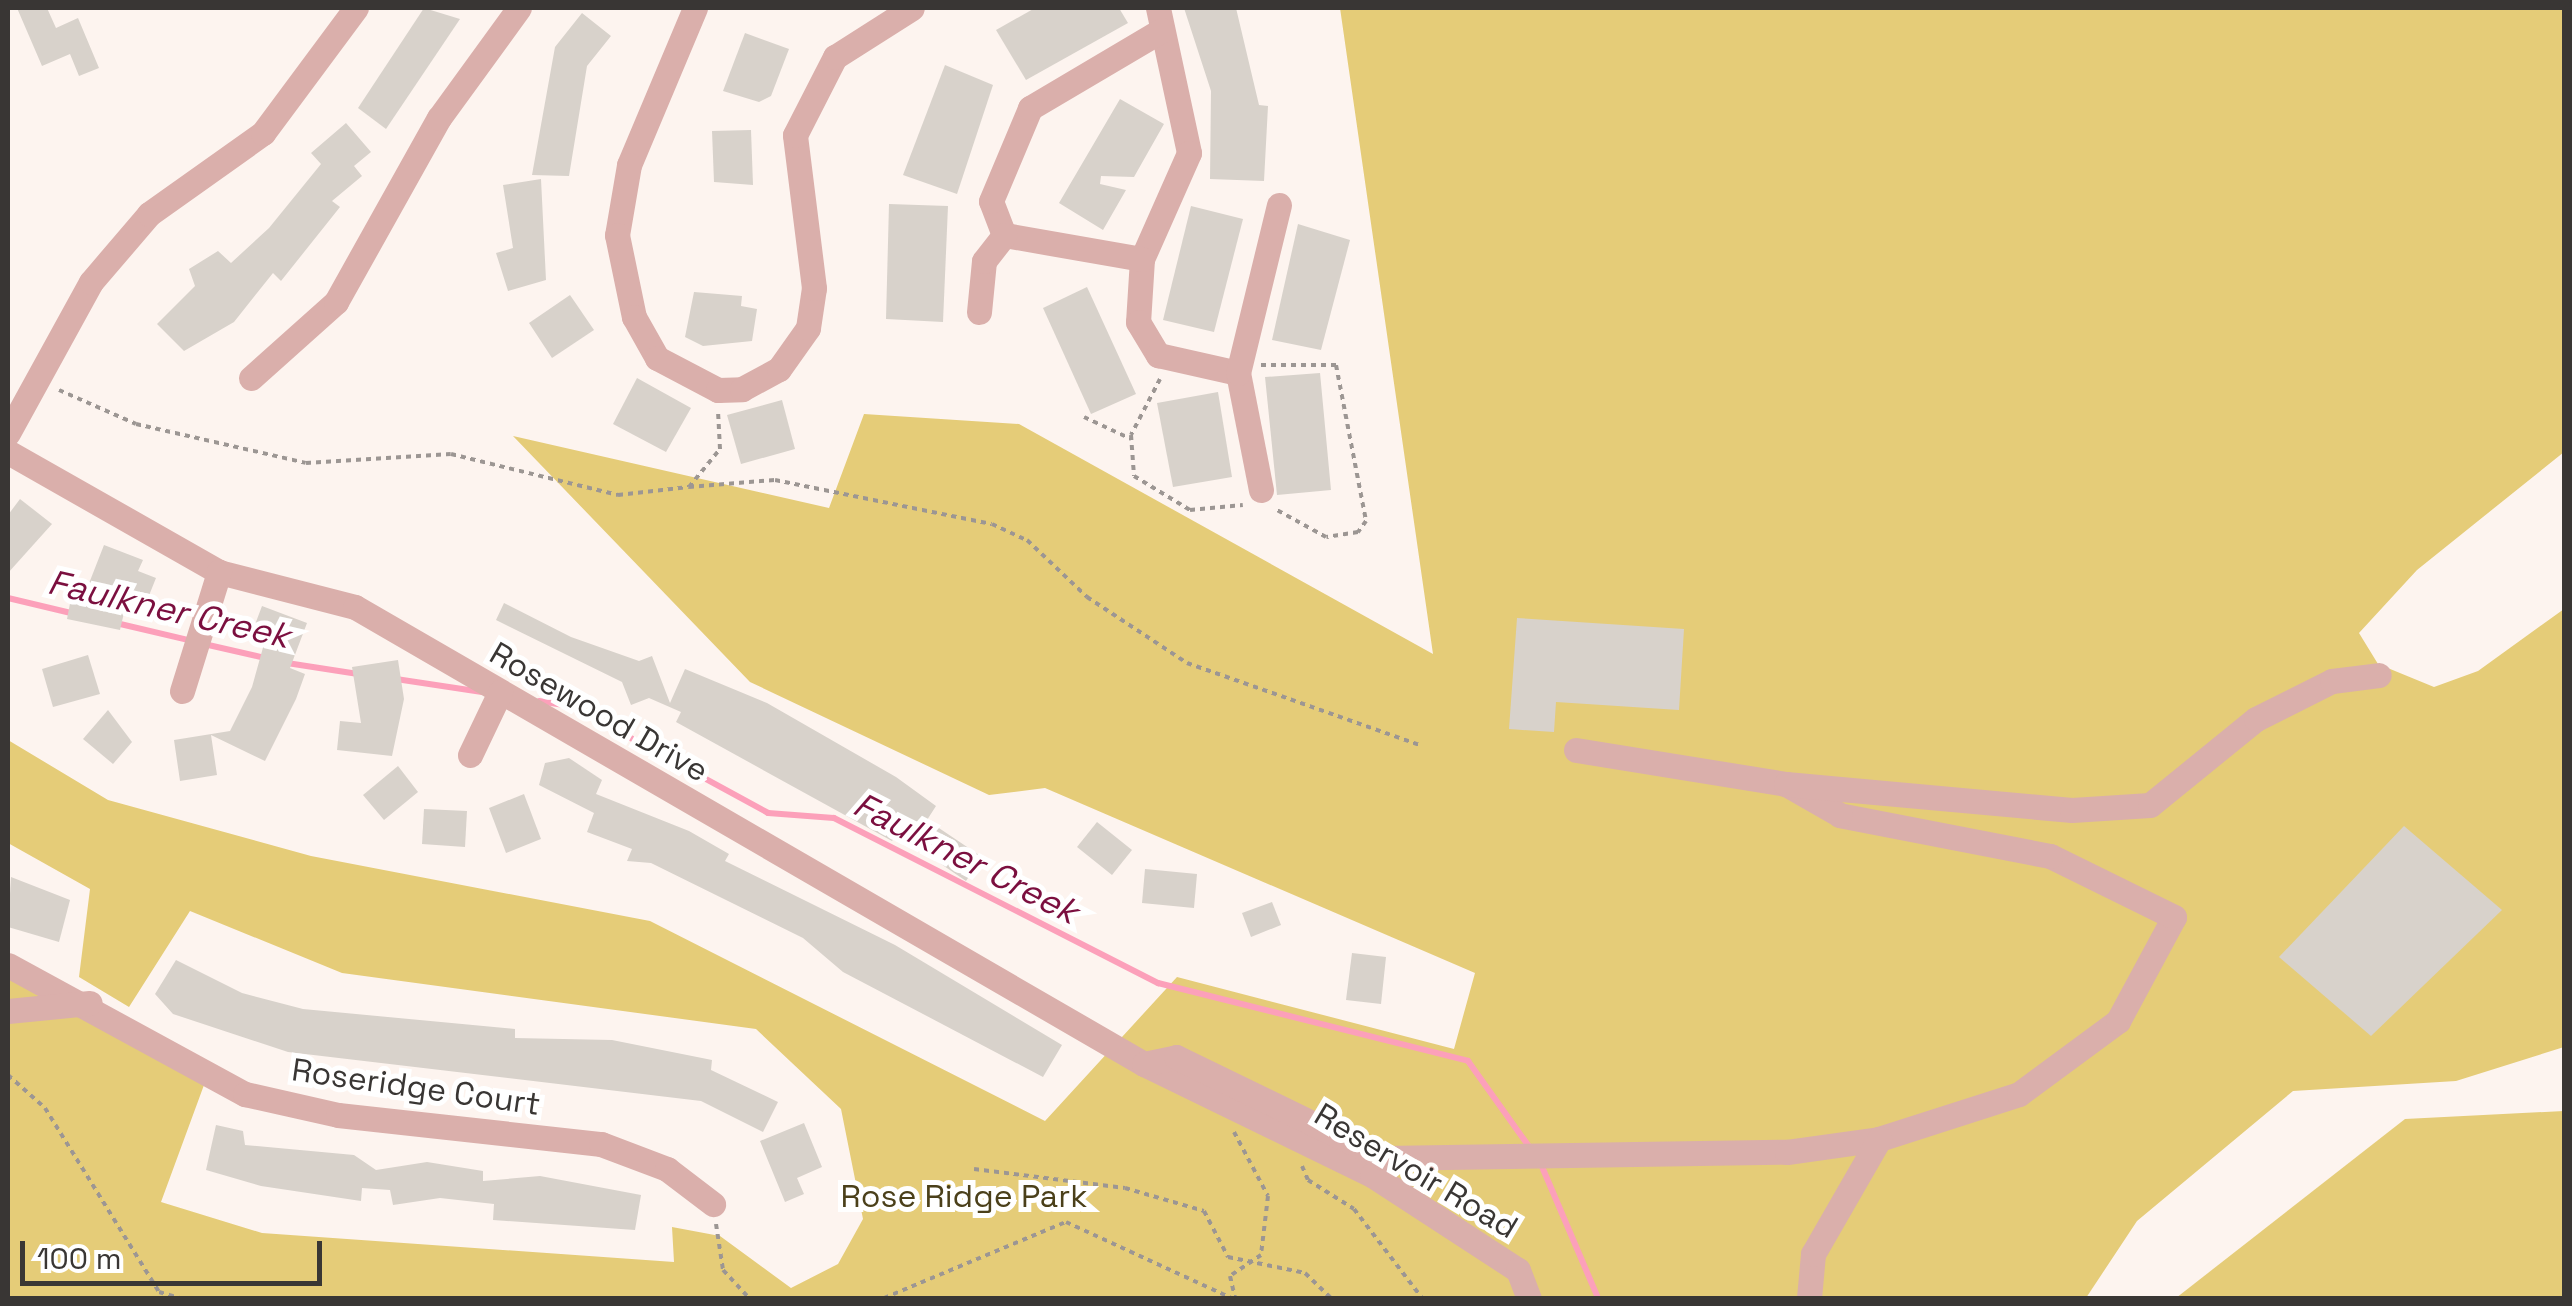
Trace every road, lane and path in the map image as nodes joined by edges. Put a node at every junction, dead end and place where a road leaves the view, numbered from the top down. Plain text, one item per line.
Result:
1 (356, 8) edge
2 (519, 8) edge
3 (695, 8) edge
4 (912, 8) edge
5 (1160, 19) edge
6 (1279, 205) dead end
7 (1004, 235) junction
8 (1142, 259) junction
9 (979, 312) dead end
10 (1168, 356) junction
11 (1238, 373) junction
12 (251, 378) dead end
13 (38, 381) junction
14 (718, 390) junction
15 (1084, 416) dead end
16 (8, 433) edge
17 (1131, 439) junction
18 (8, 452) edge
19 (689, 487) junction
20 (1262, 504) junction
21 (220, 572) junction
22 (2378, 675) dead end
23 (182, 692) dead end
24 (500, 692) junction
25 (1420, 744) dead end
26 (1576, 750) dead end
27 (470, 755) dead end
28 (1786, 784) junction
29 (8, 965) edge
30 (90, 1003) junction
31 (8, 1010) edge
32 (1144, 1064) junction
33 (8, 1075) edge
34 (1224, 1099) junction
35 (1290, 1133) junction
36 (1879, 1140) junction
37 (974, 1169) dead end
38 (713, 1204) joint
39 (1249, 1264) junction
40 (180, 1298) edge
41 (750, 1298) edge
42 (884, 1298) edge
43 (1233, 1298) edge
44 (1331, 1298) edge
45 (1422, 1298) edge
46 (1529, 1298) edge
47 (1808, 1298) edge

1 - 13 street
2 - 12 street
3 - 14 street
4 - 14 street
5 - 7 street
5 - 8 street
6 - 11 street
7 - 8 street
7 - 9 street
8 - 10 street
10 - 11 street
10 - 17 path
11 - 20 street
11 - 20 path
13 - 16 street
13 - 19 path
14 - 19 path
15 - 17 path
17 - 20 path
18 - 21 street, Rosewood Drive
19 - 25 path
21 - 23 street
21 - 24 street, Rosewood Drive
22 - 28 street
24 - 27 street
24 - 32 street, Rosewood Drive
26 - 28 street
28 - 36 street
29 - 30 street, Roseridge Court
30 - 31 street
30 - 38 street, Roseridge Court
32 - 34 street, Reservoir Road
32 - 36 street
33 - 40 path
34 - 35 street, Reservoir Road
34 - 39 path
35 - 45 path
35 - 46 street, Reservoir Road
36 - 47 street
37 - 39 path
38 - 41 path
39 - 43 path
39 - 44 path
42 - 43 path

